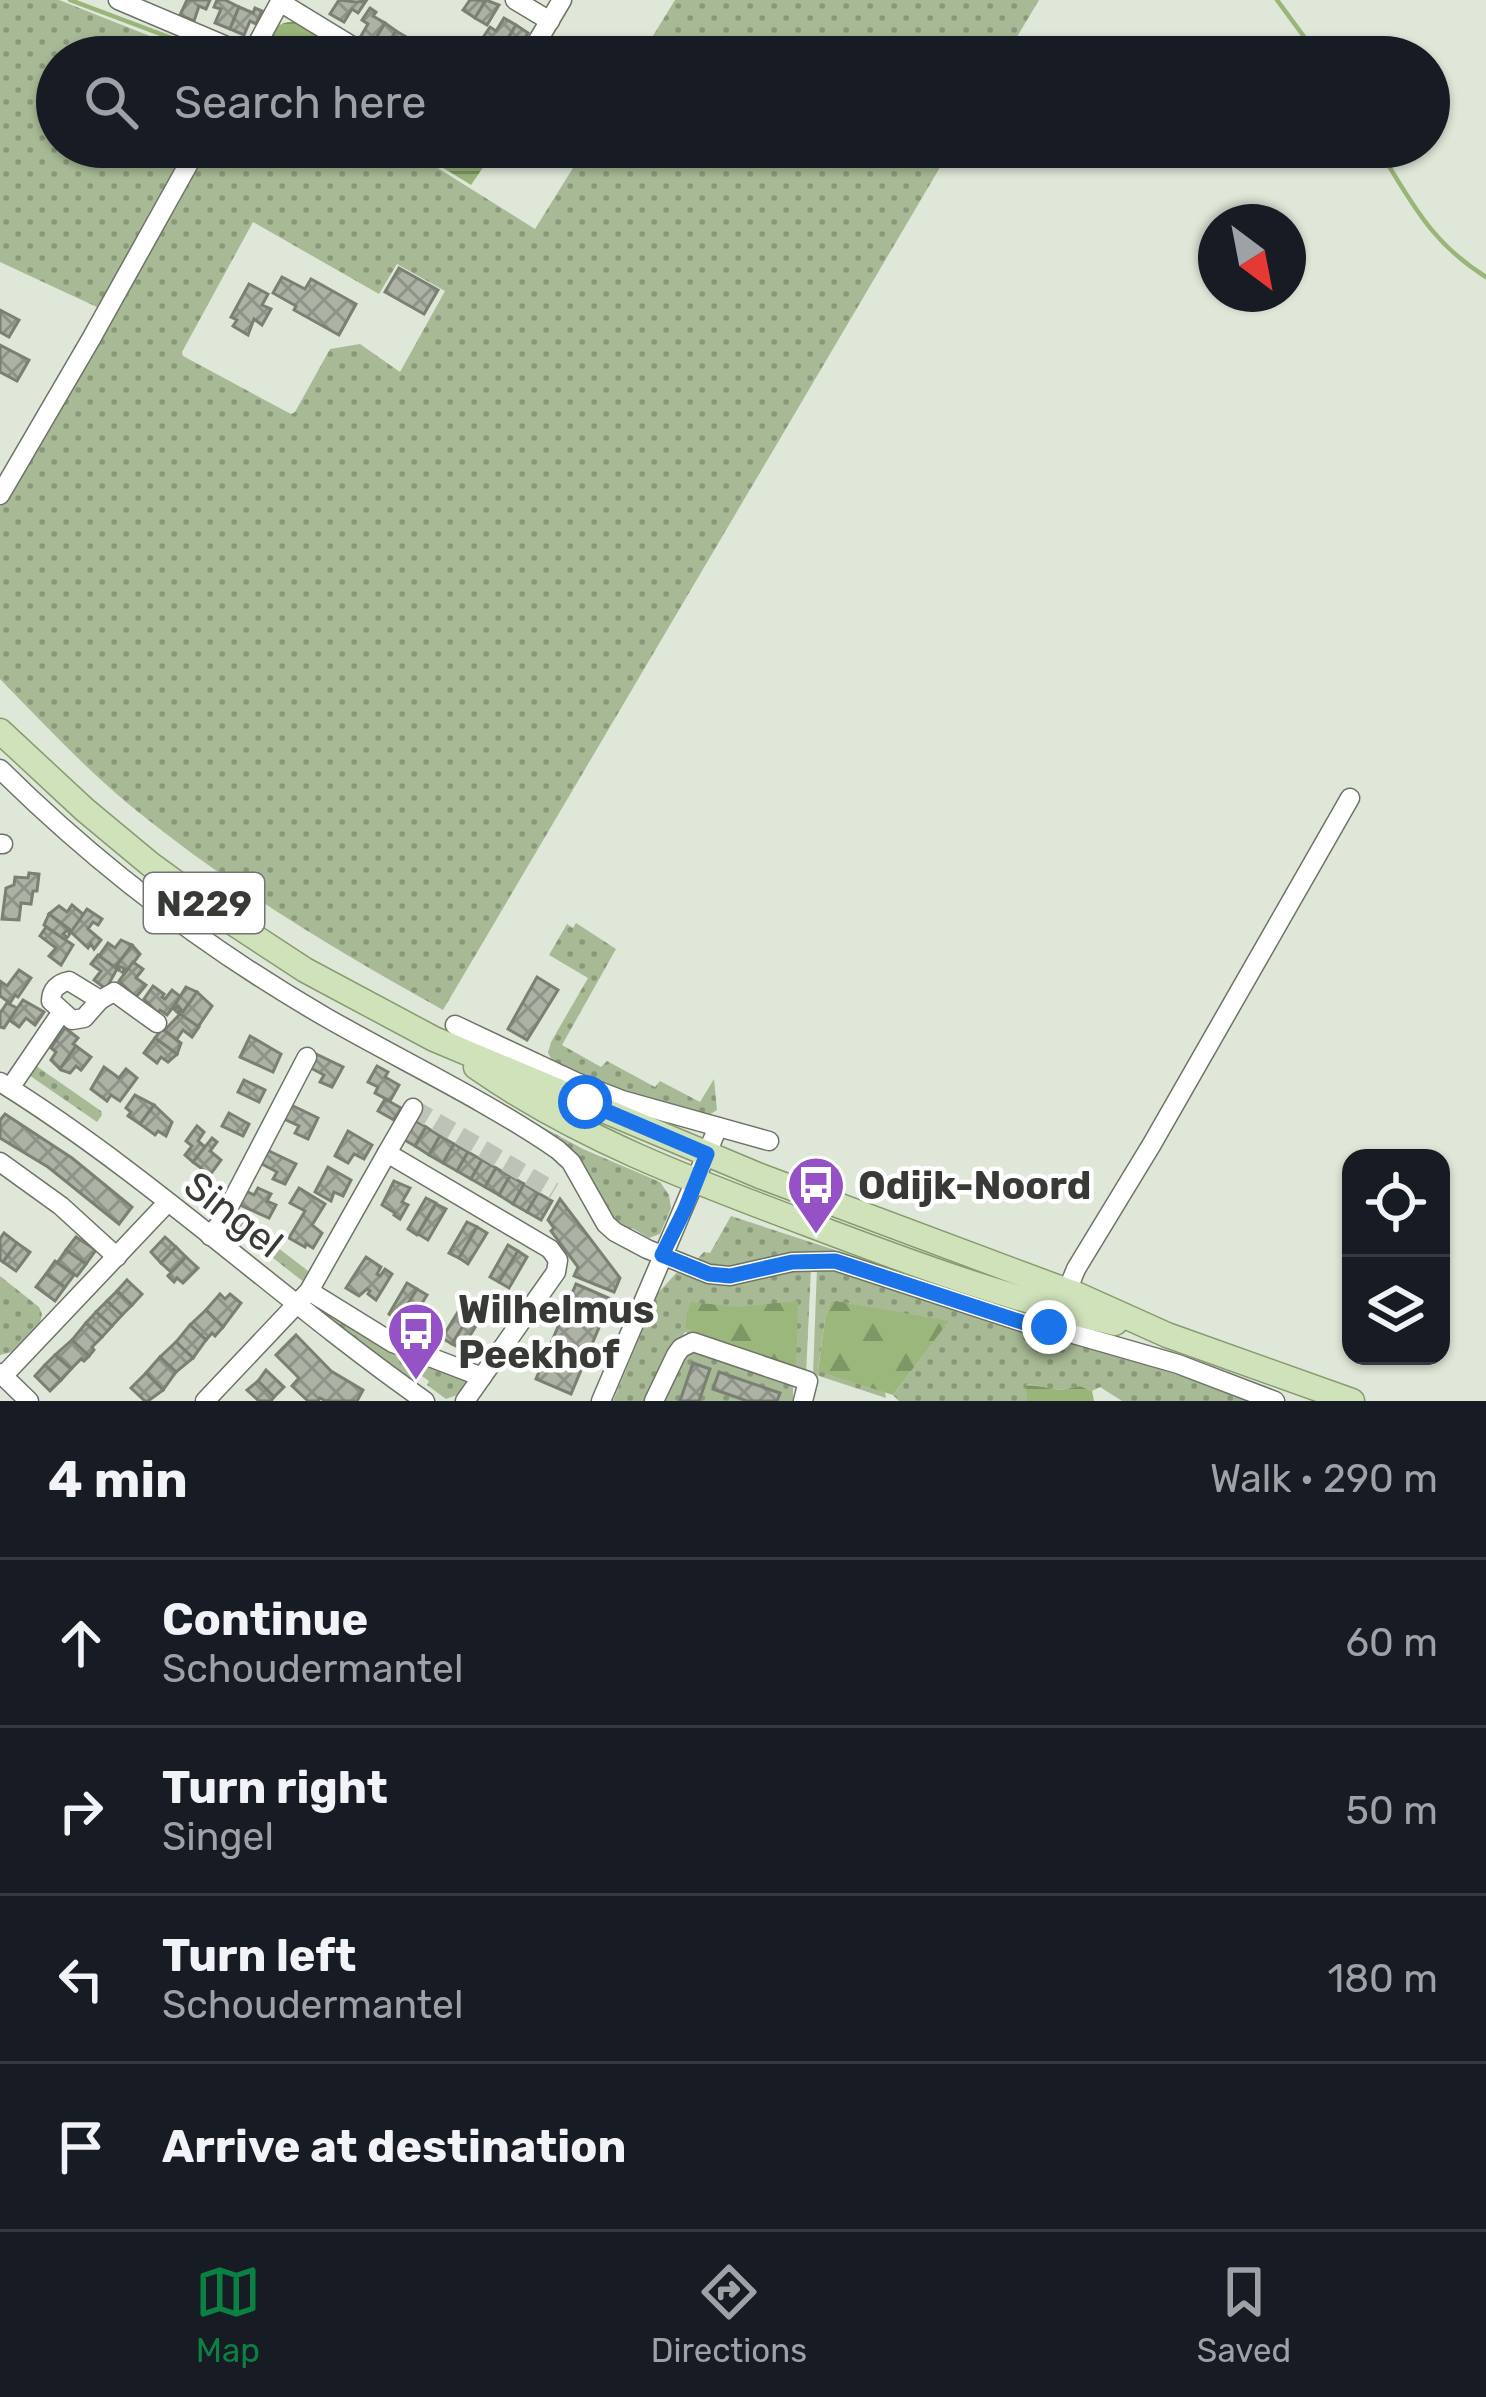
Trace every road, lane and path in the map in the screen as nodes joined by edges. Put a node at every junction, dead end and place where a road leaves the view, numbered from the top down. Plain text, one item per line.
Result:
1 (118, 0) edge
2 (515, 0) edge
3 (562, 0) edge
4 (281, 1) edge
5 (550, 21) junction
6 (201, 36) edge
7 (262, 36) edge
8 (337, 36) edge
9 (541, 36) edge
10 (186, 168) edge
11 (0, 495) edge
12 (0, 731) edge
13 (0, 769) edge
14 (1350, 798) dead end
15 (100, 1000) junction
16 (61, 1012) junction
17 (158, 1023) dead end
18 (445, 1032) junction
19 (307, 1057) dead end
20 (5, 1085) edge
21 (413, 1108) dead end
22 (718, 1127) junction
23 (769, 1141) dead end
24 (387, 1153) junction
25 (707, 1154) junction
26 (0, 1162) edge
27 (696, 1182) junction
28 (167, 1203) junction
29 (210, 1237) junction
30 (662, 1255) junction
31 (117, 1257) junction
32 (1066, 1291) junction
33 (303, 1298) junction
34 (1163, 1347) junction
35 (2, 1374) edge
36 (482, 1377) junction
37 (29, 1401) edge
38 (205, 1401) edge
39 (425, 1401) edge
40 (465, 1401) edge
41 (601, 1401) edge
42 (654, 1401) edge
43 (803, 1401) edge
44 (1275, 1401) edge
45 (1352, 1401) edge

1 - 6 street
2 - 5 street
3 - 5 street
4 - 7 street
4 - 8 street
5 - 9 street
10 - 11 street
12 - 18 main road, N229
13 - 30 street
14 - 32 street
15 - 16 street
15 - 16 street
15 - 17 street
16 - 20 street
18 - 22 street
18 - 25 main road, N229
18 - 27 main road, N229
19 - 29 street
20 - 28 street, Singel
21 - 24 street
22 - 23 street
22 - 25 street
24 - 33 street
24 - 36 street
25 - 27 street
25 - 32 main road, N229
26 - 31 street
27 - 30 street
27 - 34 main road, N229
28 - 29 street, Singel
28 - 31 street
29 - 33 street, Singel
30 - 34 street
30 - 41 street
31 - 35 street
32 - 34 main road, N229
33 - 36 street, Singel
33 - 38 street
33 - 39 street, Singel
34 - 44 street
34 - 45 main road, N229
35 - 37 street
36 - 40 street
42 - 43 street

